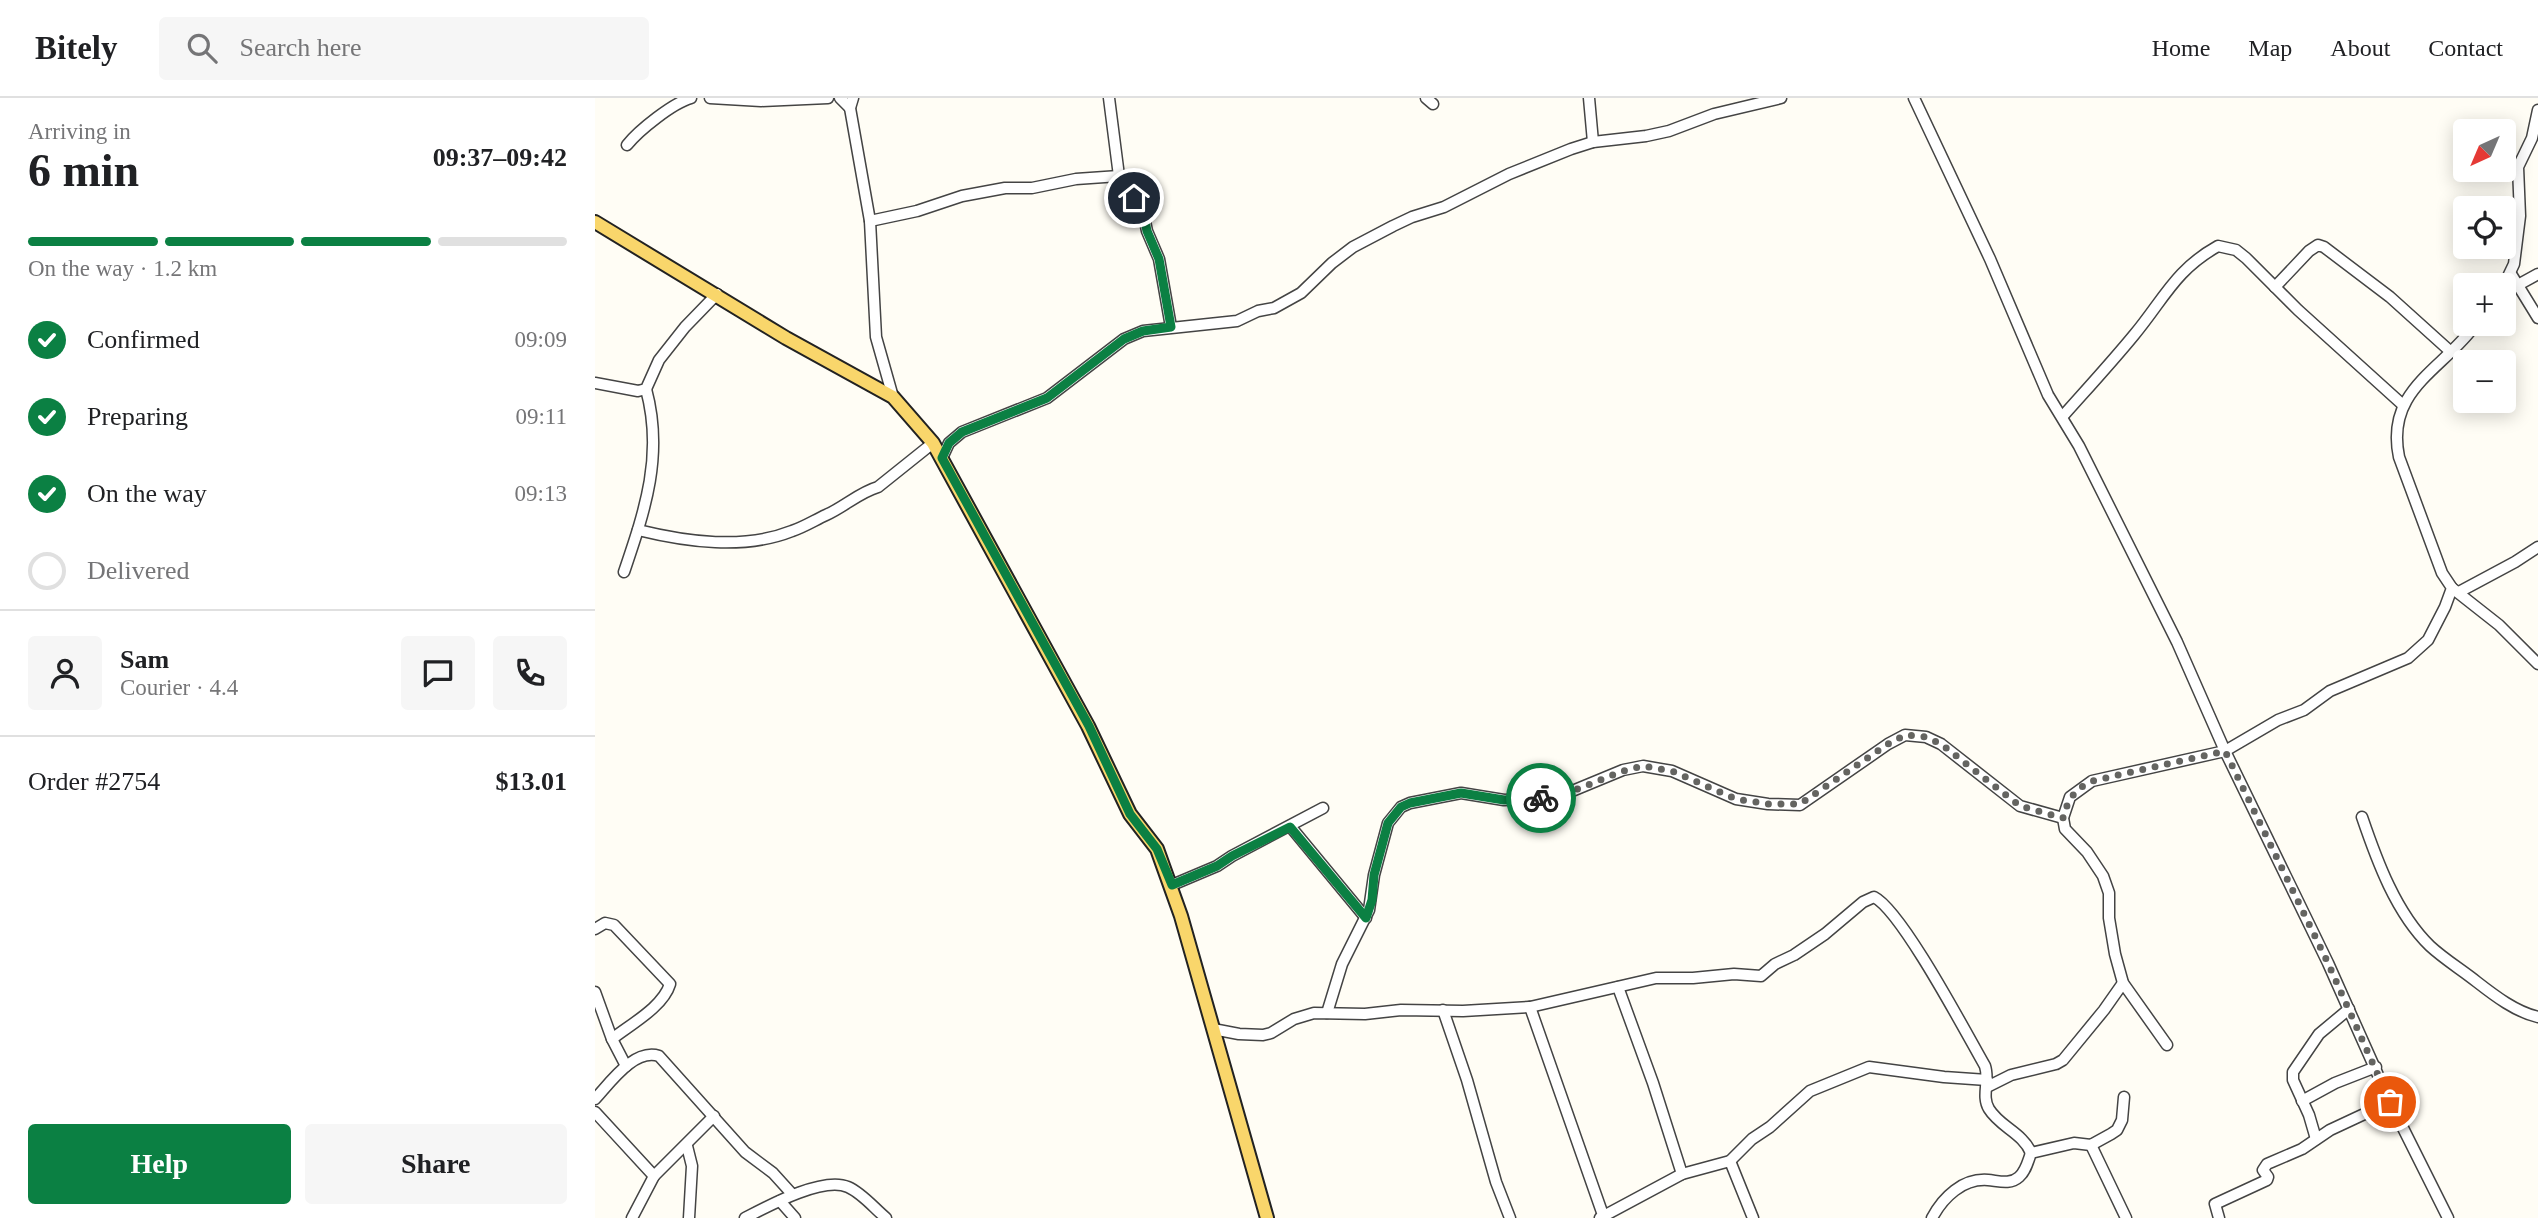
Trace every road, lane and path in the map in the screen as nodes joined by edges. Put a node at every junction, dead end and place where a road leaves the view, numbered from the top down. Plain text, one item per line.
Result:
1 (691, 98) edge
2 (710, 98) edge
3 (828, 98) edge
4 (840, 98) edge
5 (1109, 98) edge
6 (1589, 98) edge
7 (1781, 98) edge
8 (1914, 98) edge
9 (852, 103) edge
10 (2538, 110) edge
11 (1593, 142) junction
12 (627, 145) dead end
13 (1119, 176) junction
14 (870, 220) junction
15 (595, 222) edge
16 (2511, 273) edge
17 (2538, 274) edge
18 (2516, 282) edge
19 (2518, 285) junction
20 (2275, 287) junction
21 (717, 294) junction
22 (2538, 318) edge
23 (1171, 327) junction
24 (2465, 336) edge
25 (2451, 352) junction
26 (595, 383) edge
27 (646, 389) junction
28 (893, 397) junction
29 (2403, 405) junction
30 (2063, 416) junction
31 (933, 443) junction
32 (942, 458) junction
33 (638, 530) junction
34 (2538, 547) edge
35 (624, 572) dead end
36 (2455, 590) junction
37 (2538, 664) edge
38 (2225, 751) junction
39 (1323, 808) dead end
40 (2362, 817) dead end
41 (2063, 818) junction
42 (1290, 827) junction
43 (1172, 885) junction
44 (1366, 918) junction
45 (595, 929) edge
46 (2123, 983) junction
47 (1618, 987) junction
48 (595, 992) edge
49 (1530, 1007) junction
50 (2349, 1009) junction
51 (1443, 1010) junction
52 (1327, 1013) junction
53 (2538, 1017) edge
54 (1213, 1029) junction
55 (612, 1039) junction
56 (2167, 1045) dead end
57 (626, 1066) junction
58 (2376, 1067) junction
59 (1987, 1083) junction
60 (2124, 1097) dead end
61 (595, 1099) edge
62 (2302, 1101) junction
63 (2390, 1102) junction
64 (595, 1112) edge
65 (714, 1116) junction
66 (2316, 1139) junction
67 (2091, 1145) junction
68 (687, 1146) junction
69 (2031, 1153) junction
70 (1730, 1161) junction
71 (1682, 1174) junction
72 (655, 1177) junction
73 (792, 1194) junction
74 (780, 1201) junction
75 (1601, 1217) edge
76 (632, 1218) edge
77 (689, 1218) edge
78 (745, 1218) edge
79 (795, 1218) edge
80 (886, 1218) edge
81 (1267, 1218) edge
82 (1510, 1218) edge
83 (1753, 1218) edge
84 (1932, 1218) edge
85 (2126, 1218) edge
86 (2219, 1218) edge
87 (2448, 1218) edge

1 - 12 street
2 - 3 street
4 - 9 street
5 - 13 street
6 - 11 street
7 - 11 street
8 - 30 street
9 - 14 street
10 - 16 street
11 - 23 street
13 - 14 street
13 - 23 street
14 - 28 street
15 - 21 main road
17 - 19 street
18 - 19 street
19 - 22 street
20 - 25 street
20 - 29 street
20 - 30 street
21 - 27 street
21 - 28 main road
23 - 32 street
24 - 25 street
25 - 29 street
26 - 27 street
27 - 33 street
28 - 31 main road
29 - 36 street
30 - 38 street
31 - 32 main road
31 - 33 street
32 - 43 main road
33 - 35 street
34 - 36 street
36 - 37 street
36 - 38 street
38 - 41 street
38 - 50 street
39 - 42 street
40 - 53 street
41 - 44 street
41 - 46 street
42 - 43 street
42 - 44 street
43 - 54 main road
44 - 52 street
45 - 55 street
46 - 56 street
46 - 59 street
47 - 49 street
47 - 59 street
47 - 71 street
48 - 55 street
49 - 51 street
49 - 75 street
50 - 58 street
50 - 62 street
51 - 52 street
51 - 82 street
52 - 54 street
54 - 81 main road
55 - 57 street
57 - 61 street
57 - 65 street
58 - 62 street
58 - 63 street
59 - 69 street
59 - 70 street
60 - 67 street
62 - 66 street
63 - 66 street
63 - 87 street
64 - 72 street
65 - 68 street
65 - 73 street
66 - 86 street
67 - 69 street
67 - 85 street
68 - 72 street
68 - 77 street
69 - 84 street
70 - 71 street
70 - 83 street
71 - 75 street
72 - 76 street
73 - 74 street
73 - 80 street
74 - 78 street
74 - 79 street

